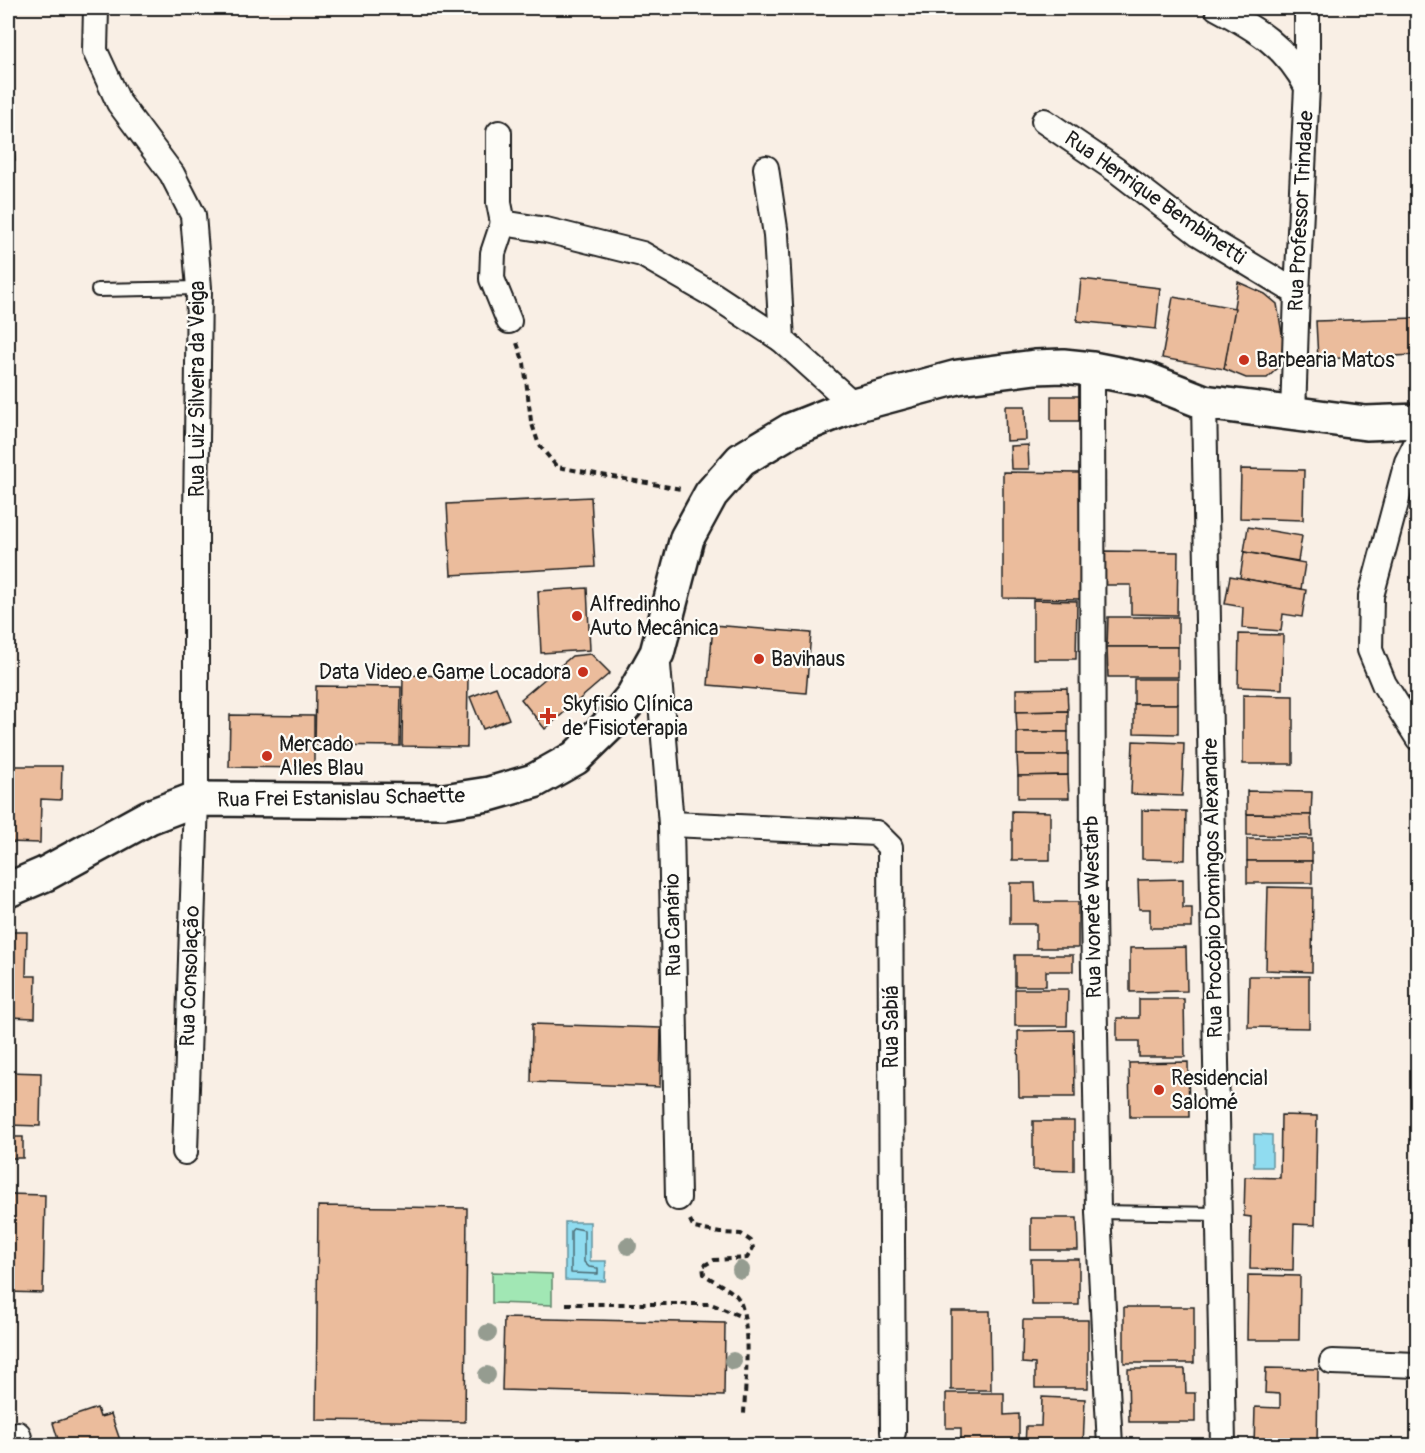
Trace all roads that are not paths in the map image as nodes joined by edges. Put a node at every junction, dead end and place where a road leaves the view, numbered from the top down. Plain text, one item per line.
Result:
1 (96, 8) edge
2 (1217, 8) edge
3 (1307, 8) edge
4 (1307, 87) junction
5 (1044, 121) dead end
6 (499, 133) dead end
7 (766, 168) dead end
8 (503, 223) junction
9 (199, 288) junction
10 (98, 290) dead end
11 (1297, 293) junction
12 (509, 321) road end
13 (782, 340) junction
14 (1092, 369) junction
15 (1204, 402) junction
16 (854, 405) junction
17 (1293, 414) junction
18 (1418, 421) edge
19 (1418, 440) edge
20 (657, 653) junction
21 (1418, 738) edge
22 (196, 799) junction
23 (671, 824) junction
24 (8, 890) edge
25 (185, 1152) dead end
26 (678, 1198) road end
27 (1098, 1212) junction
28 (1219, 1214) junction
29 (1332, 1362) dead end
30 (1418, 1365) edge
31 (893, 1432) dead end
32 (1110, 1446) edge
33 (1223, 1446) edge

1 - 9 street, Rua Luiz Silveira da Veiga
2 - 4 street
3 - 4 street, Rua Professor Trindade
4 - 11 street, Rua Professor Trindade
5 - 11 street, Rua Henrique Bembinetti
6 - 8 street
7 - 13 street
8 - 12 street
8 - 13 street
9 - 10 lane
9 - 22 street, Rua Luiz Silveira da Veiga
11 - 17 street, Rua Professor Trindade
13 - 16 street
14 - 15 main road, Rua Frei Estanislau Schaette
14 - 16 main road, Rua Frei Estanislau Schaette
14 - 27 street, Rua Ivonete Westarb
15 - 17 main road, Rua Frei Estanislau Schaette
15 - 28 street, Rua Procópio Domingos Alexandre
16 - 20 main road, Rua Frei Estanislau Schaette
17 - 18 main road, Rua Frei Estanislau Schaette
19 - 21 street
20 - 22 main road, Rua Frei Estanislau Schaette
20 - 23 street, Rua Canário
22 - 24 main road, Rua Frei Estanislau Schaette
22 - 25 street, Rua Consolação
23 - 26 street, Rua Canário
23 - 31 street, Rua Sabiá
27 - 28 lane
27 - 32 street, Rua Ivonete Westarb
28 - 33 street, Rua Procópio Domingos Alexandre
29 - 30 street

